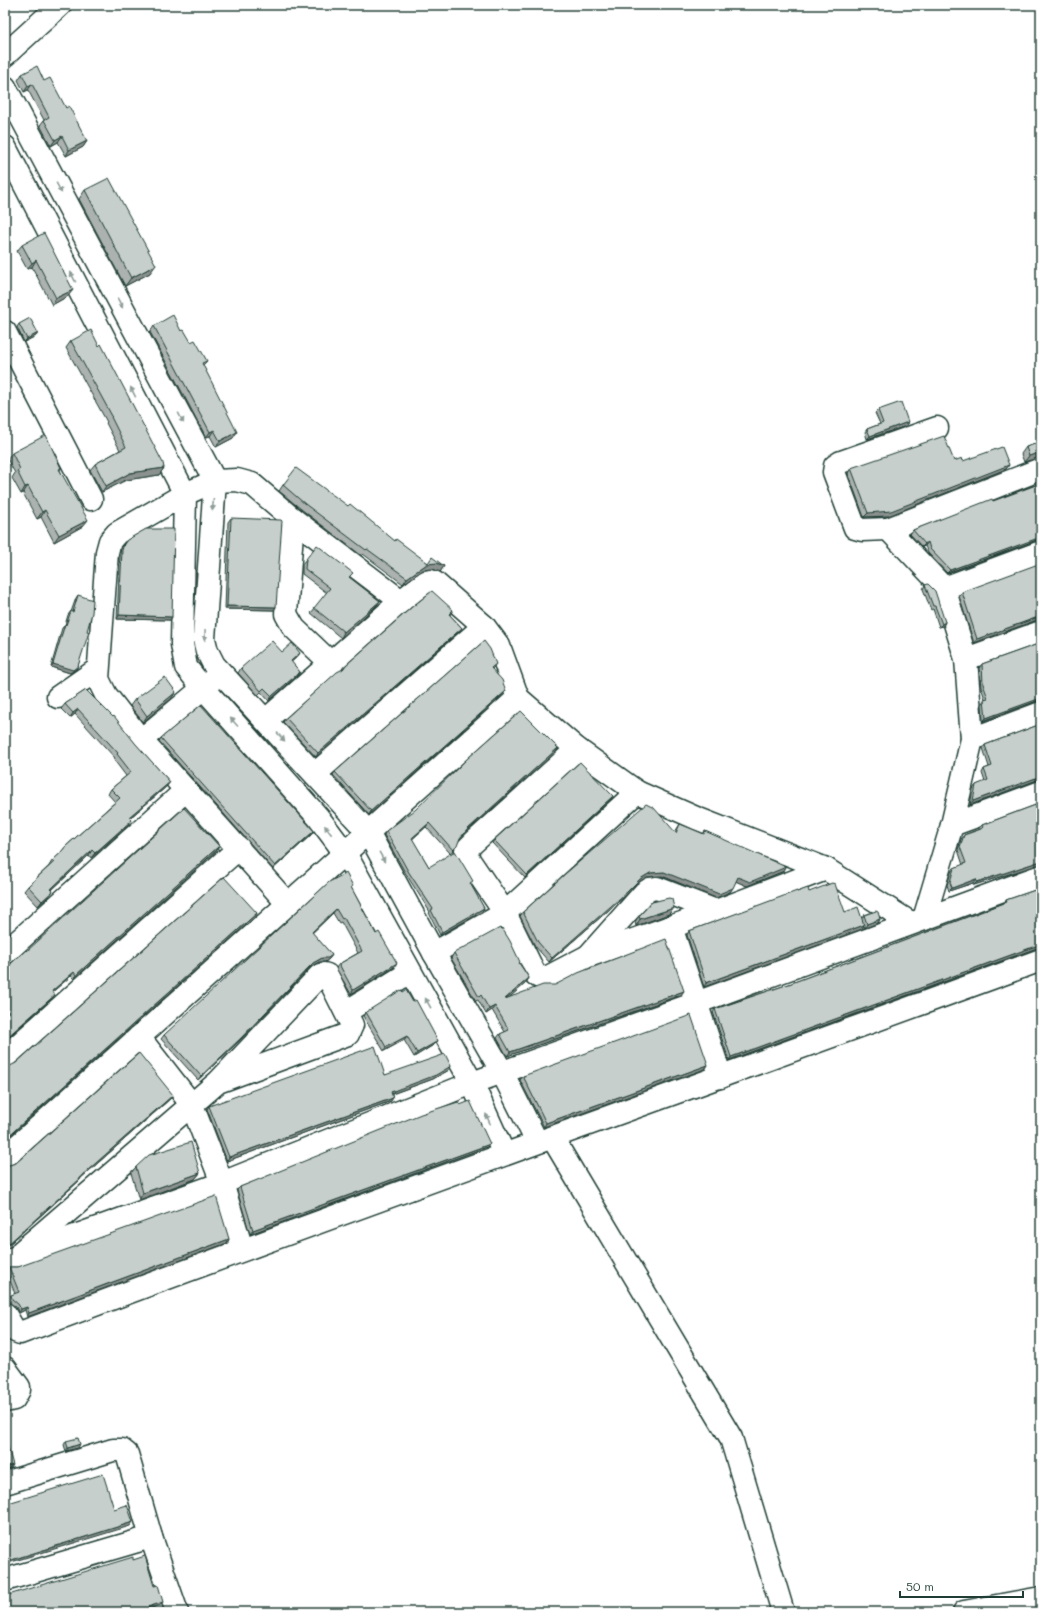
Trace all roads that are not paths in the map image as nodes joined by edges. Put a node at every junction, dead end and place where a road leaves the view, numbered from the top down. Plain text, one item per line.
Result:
1 (60, 5) edge
2 (5, 55) edge
3 (5, 87) edge
4 (5, 147) edge
5 (47, 166) junction
6 (22, 180) junction
7 (5, 332) edge
8 (937, 428) dead end
9 (207, 467) junction
10 (1041, 469) edge
11 (183, 489) junction
12 (91, 499) dead end
13 (293, 519) junction
14 (888, 529) junction
15 (1041, 552) edge
16 (944, 588) junction
17 (401, 601) junction
18 (484, 626) junction
19 (1041, 632) edge
20 (966, 659) junction
21 (332, 664) junction
22 (98, 669) junction
23 (221, 672) junction
24 (204, 688) junction
25 (58, 697) dead end
26 (518, 698) junction
27 (1041, 713) edge
28 (266, 720) junction
29 (972, 739) junction
30 (141, 740) junction
31 (577, 750) junction
32 (315, 774) junction
33 (186, 790) junction
34 (637, 792) junction
35 (1041, 792) edge
36 (952, 825) junction
37 (368, 832) junction
38 (239, 848) junction
39 (346, 853) junction
40 (826, 869) junction
41 (1041, 876) edge
42 (287, 903) junction
43 (716, 911) junction
44 (505, 913) junction
45 (918, 921) junction
46 (671, 927) junction
47 (5, 953) edge
48 (434, 953) junction
49 (588, 956) junction
50 (1041, 961) edge
51 (410, 972) junction
52 (696, 1003) junction
53 (346, 1012) junction
54 (140, 1037) junction
55 (5, 1057) edge
56 (502, 1072) junction
57 (721, 1077) junction
58 (218, 1082) junction
59 (472, 1083) junction
60 (192, 1105) junction
61 (544, 1140) junction
62 (504, 1154) junction
63 (5, 1157) edge
64 (222, 1184) junction
65 (242, 1249) junction
66 (8, 1261) edge
67 (5, 1314) edge
68 (5, 1368) edge
69 (5, 1401) edge
70 (5, 1483) edge
71 (151, 1537) junction
72 (5, 1580) edge
73 (1041, 1598) edge
74 (177, 1612) edge
75 (783, 1612) edge
76 (964, 1612) edge

1 - 2 street
3 - 5 street
4 - 6 street
5 - 6 street
5 -> 9 street
11 -> 6 street
7 - 12 street
8 - 14 street
9 - 11 street
9 - 13 street
9 -> 23 street
10 - 14 street
11 - 22 street
11 - 24 street
13 - 17 street
13 - 21 street
14 - 16 street
15 - 16 street
16 - 20 street
17 - 18 street
17 - 21 street
18 - 26 street
18 - 32 street
19 - 20 street
20 - 29 street
21 - 28 street
22 - 25 street
22 - 30 street
23 - 24 street
23 - 28 street
24 - 30 street
39 -> 24 street
26 - 31 street
26 - 37 street
27 - 29 street
28 -> 32 street
29 - 36 street
30 - 33 street
31 - 34 street
31 - 44 street
32 - 37 street
33 - 38 street
33 - 47 street
34 - 40 street
34 - 44 street
35 - 36 street
36 - 45 street
37 - 39 street
37 -> 48 street
38 - 42 street
38 - 55 street
39 - 42 street
39 - 51 street
40 - 43 street
40 - 45 street
41 - 45 street
42 - 54 street
43 - 46 street
43 - 49 street
44 - 48 street
44 - 49 street
45 - 52 street
46 - 49 street
46 - 52 street
48 - 56 street
50 - 57 street
51 - 53 street
59 -> 51 street
52 - 56 street
52 - 57 street
53 - 58 street
53 - 58 street
54 - 60 street
54 - 63 street
56 - 59 street
56 - 61 street
57 - 61 street
58 - 60 street
62 -> 59 street
59 - 64 street
60 - 64 street
60 - 66 street
61 - 62 street
61 - 75 street
62 - 65 street
64 - 65 street
64 - 66 street
65 - 67 street
68 - 69 street
70 - 71 street
71 - 72 street
71 - 74 street
73 - 76 street

